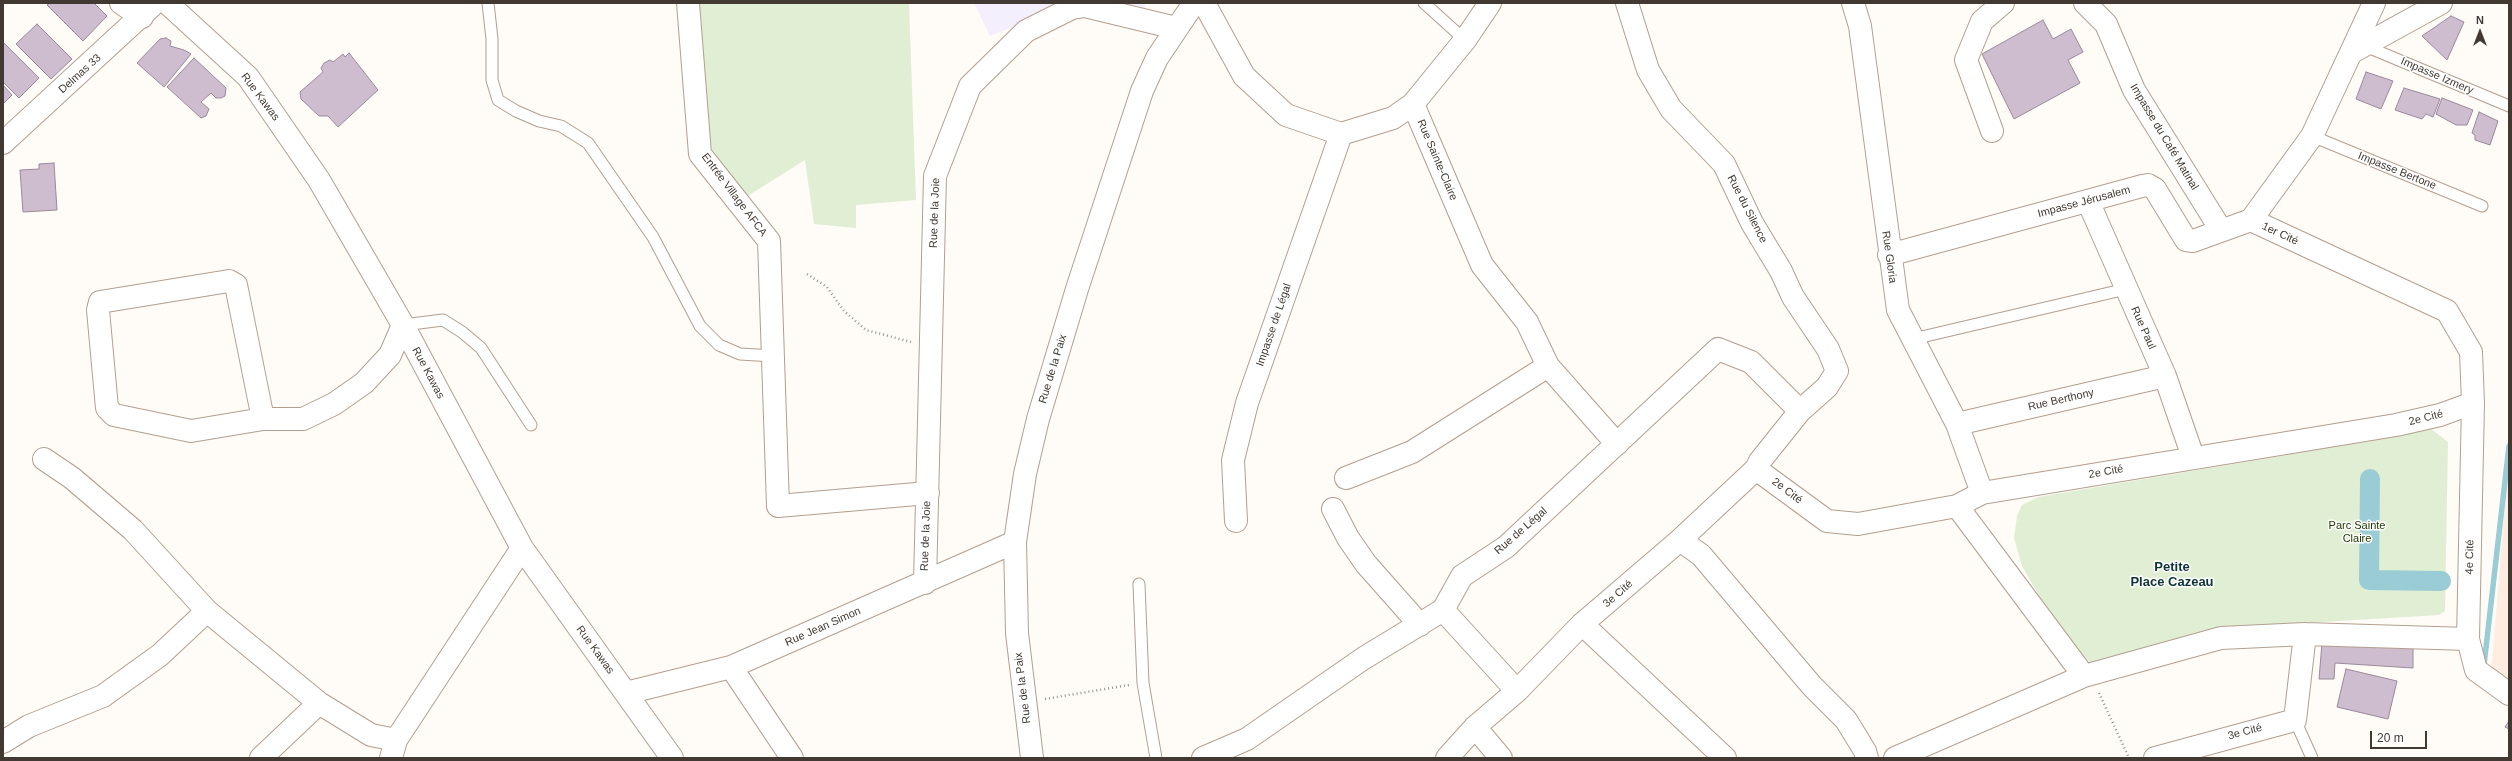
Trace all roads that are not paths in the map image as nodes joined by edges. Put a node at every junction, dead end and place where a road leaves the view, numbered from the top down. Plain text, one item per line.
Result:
1 (121, 3) edge
2 (167, 3) edge
3 (488, 3) edge
4 (688, 3) edge
5 (1194, 3) edge
6 (1204, 3) edge
7 (1424, 3) edge
8 (1490, 3) edge
9 (1627, 3) edge
10 (1853, 3) edge
11 (2003, 3) edge
12 (2085, 3) edge
13 (2374, 3) edge
14 (2441, 3) edge
15 (148, 10) edge
16 (1176, 28) junction
17 (1465, 40) junction
18 (2358, 49) junction
19 (1413, 104) junction
20 (2509, 106) edge
21 (1992, 131) dead end
22 (1341, 134) junction
23 (2312, 136) junction
24 (3, 143) edge
25 (2088, 201) junction
26 (2482, 206) dead end
27 (2252, 220) junction
28 (2221, 230) junction
29 (1889, 255) junction
30 (2126, 289) junction
31 (403, 325) junction
32 (1913, 339) junction
33 (773, 356) junction
34 (1548, 366) junction
35 (2165, 376) junction
36 (2473, 403) junction
37 (1800, 411) junction
38 (263, 419) junction
39 (1957, 424) junction
40 (531, 425) dead end
41 (1617, 444) junction
42 (2193, 457) junction
43 (44, 459) dead end
44 (1758, 465) junction
45 (1346, 478) dead end
46 (928, 493) junction
47 (1982, 493) junction
48 (1957, 506) junction
49 (1333, 509) dead end
50 (1236, 520) dead end
51 (1680, 540) junction
52 (1015, 542) junction
53 (522, 548) junction
54 (924, 582) junction
55 (1139, 584) dead end
56 (1443, 610) junction
57 (207, 612) junction
58 (1420, 624) junction
59 (1582, 624) junction
60 (2305, 634) junction
61 (2468, 640) junction
62 (731, 667) junction
63 (2084, 676) junction
64 (1517, 691) junction
65 (626, 693) junction
66 (2509, 694) edge
67 (319, 703) junction
68 (2295, 720) junction
69 (1475, 727) junction
70 (3, 742) edge
71 (393, 749) edge
72 (261, 758) edge
73 (672, 758) edge
74 (792, 758) edge
75 (1032, 758) edge
76 (1156, 758) edge
77 (1204, 758) edge
78 (1447, 758) edge
79 (1501, 758) edge
80 (1725, 758) edge
81 (1866, 758) edge
82 (1895, 758) edge
83 (2155, 758) edge
84 (2312, 758) edge

1 - 15 street
2 - 31 street, Rue Kawas
3 - 33 lane
4 - 33 street, Entrée Village AFCA
5 - 16 street, Rue de la Paix
6 - 22 street
7 - 17 lane
8 - 17 street
9 - 37 street, Rue du Silence
10 - 29 street, Rue Gloria
11 - 21 street
12 - 28 street, Impasse du Café Matinal
13 - 18 street, 1er Cité
14 - 18 street
15 - 24 street, Delmas 33
16 - 46 street, Rue de la Joie
16 - 52 street, Rue de la Paix
17 - 19 street
18 - 20 lane, Impasse Izmery
18 - 23 street, 1er Cité
19 - 22 street, Rue Sainte-Claire
19 - 34 street, Rue Sainte-Claire
22 - 50 street, Impasse de Légal
23 - 26 lane, Impasse Bertone
23 - 27 street, 1er Cité
25 - 28 street, Impasse Jérusalem
25 - 29 street, Impasse Jérusalem
25 - 30 street, Rue Paul
27 - 28 street, Impasse Jérusalem
27 - 36 street, 1er Cité
29 - 32 street, Rue Gloria
30 - 32 lane
30 - 35 street, Rue Paul
31 - 38 street
31 - 40 lane
31 - 53 street, Rue Kawas
32 - 39 street, Rue Gloria
33 - 46 street, Entrée Village AFCA
34 - 41 street, Rue Sainte-Claire
34 - 45 street
35 - 39 street, Rue Berthony
35 - 42 street, Rue Paul
36 - 42 street, 2e Cité
36 - 61 street, 4e Cité
37 - 41 street, Rue de Légal
37 - 44 street, 3e Cité
38 - 38 street
39 - 47 street, Rue Gloria
41 - 56 street, Rue de Légal
42 - 47 street, 2e Cité
43 - 57 street
44 - 48 street, 2e Cité
44 - 51 street, 3e Cité
46 - 54 street, Rue de la Joie
47 - 48 street, 2e Cité
48 - 63 street
49 - 58 street
51 - 59 street, 3e Cité
51 - 81 street
52 - 54 street, Rue Jean Simon
52 - 75 street, Rue de la Paix
53 - 65 street, Rue Kawas
53 - 71 street
54 - 62 street, Rue Jean Simon
55 - 76 lane
56 - 58 street, Rue de Légal
56 - 64 street
57 - 67 street
57 - 70 street
58 - 77 street, Rue de Légal
59 - 64 street, 3e Cité
59 - 80 street
60 - 61 street
60 - 63 street
60 - 68 street
61 - 66 street, 4e Cité
62 - 65 street, Rue Jean Simon
62 - 74 street
63 - 82 street
64 - 69 street, 3e Cité
65 - 73 street, Rue Kawas
67 - 71 street
67 - 72 street
68 - 83 street, 3e Cité
68 - 84 lane
69 - 78 street, 3e Cité
69 - 79 street

